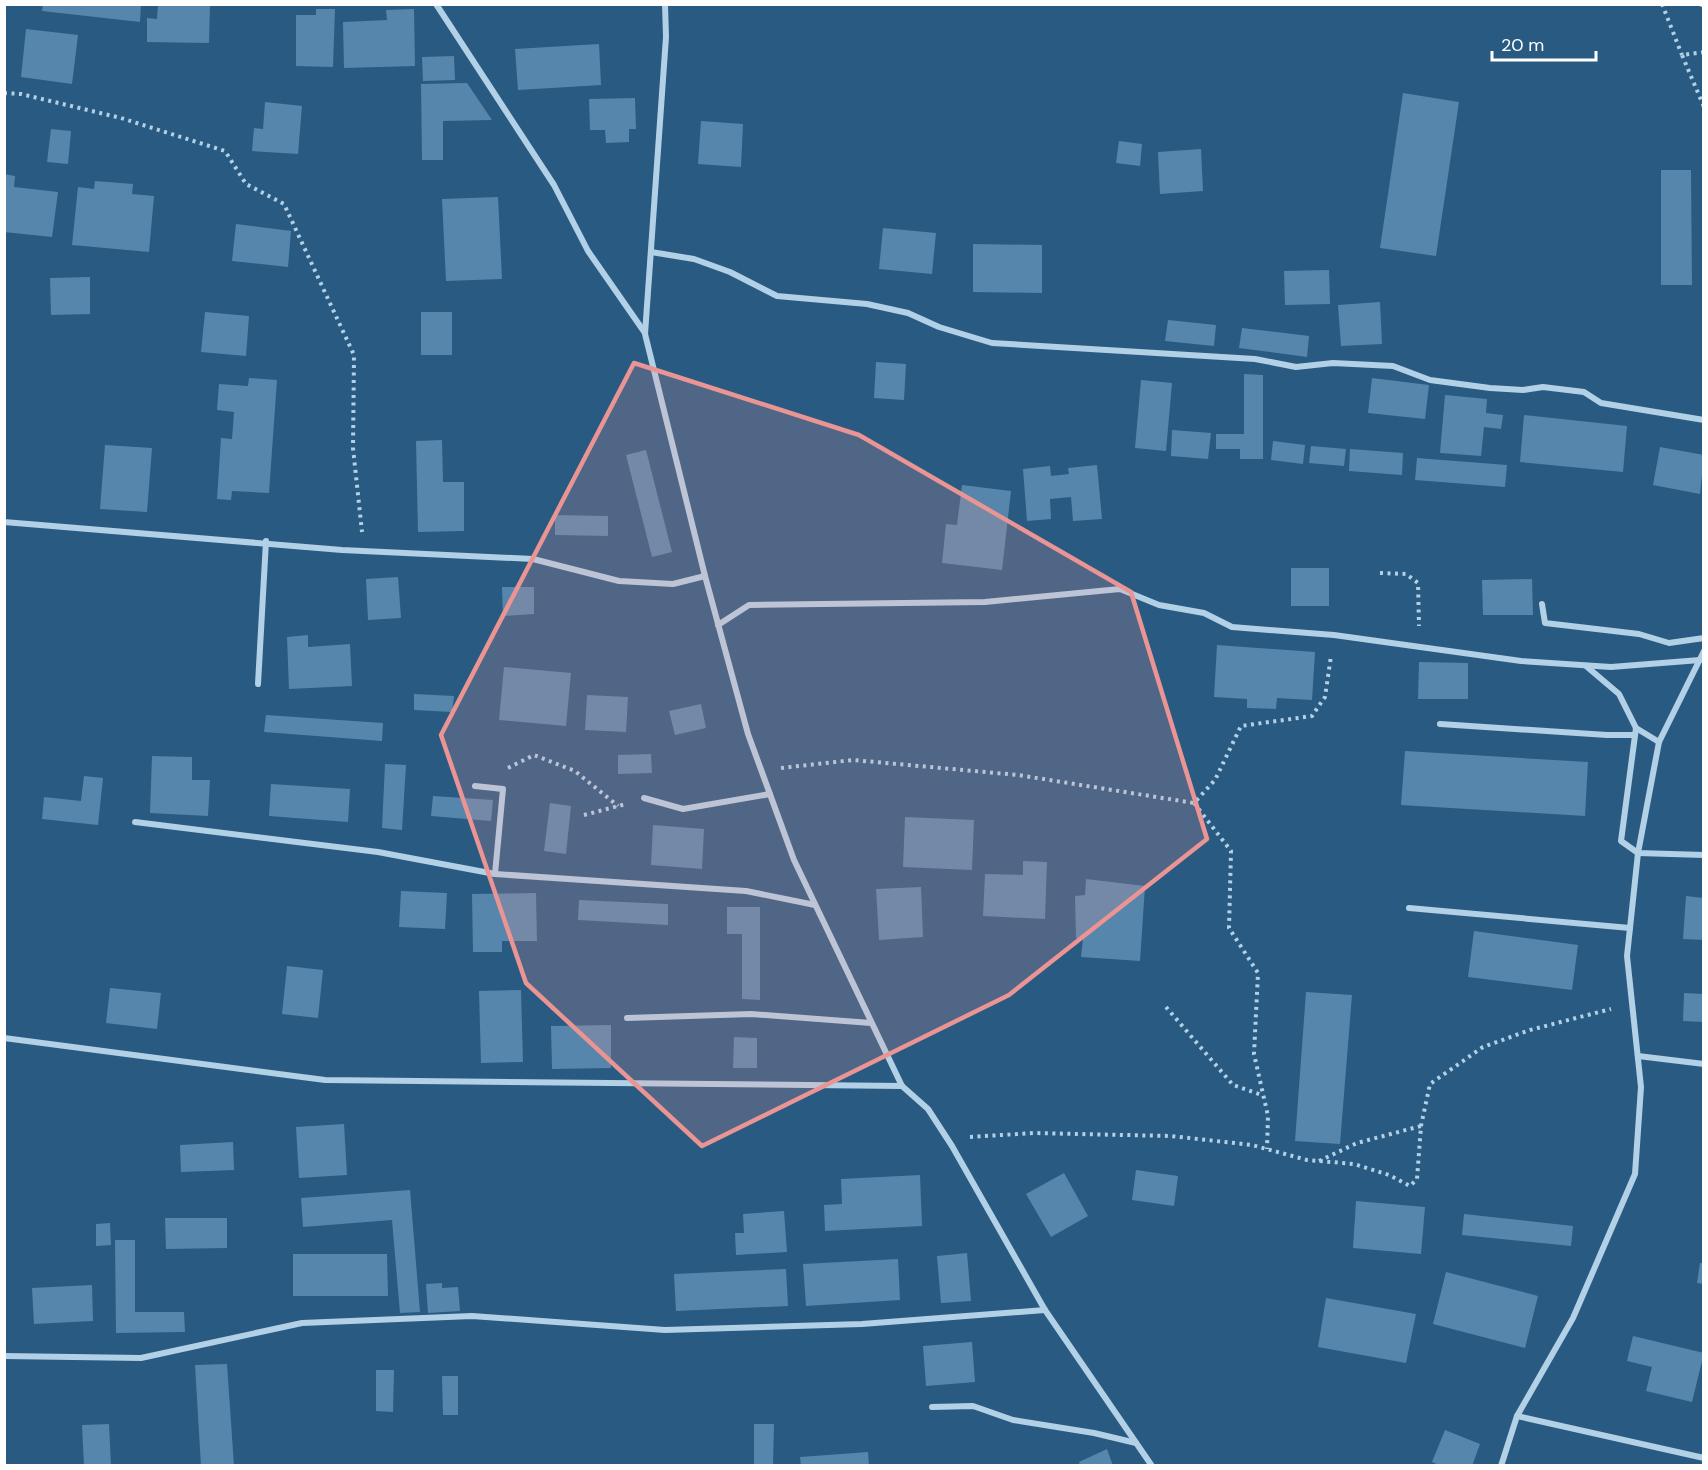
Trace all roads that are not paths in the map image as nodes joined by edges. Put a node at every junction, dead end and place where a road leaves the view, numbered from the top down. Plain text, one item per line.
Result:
1 (436, 4) edge
2 (665, 4) edge
3 (651, 252) junction
4 (645, 334) junction
5 (1704, 420) edge
6 (4, 522) edge
7 (266, 542) junction
8 (705, 576) junction
9 (1542, 604) dead end
10 (718, 625) junction
11 (1704, 638) edge
12 (1704, 651) edge
13 (1700, 660) junction
14 (1586, 665) junction
15 (258, 684) dead end
16 (1440, 724) dead end
17 (1636, 731) junction
18 (1659, 742) junction
19 (475, 786) dead end
20 (770, 794) junction
21 (644, 798) road end
22 (135, 822) dead end
23 (1638, 853) junction
24 (1704, 855) edge
25 (495, 874) junction
26 (815, 905) junction
27 (1409, 908) dead end
28 (1630, 928) junction
29 (627, 1018) dead end
30 (871, 1023) junction
31 (4, 1038) edge
32 (1638, 1056) junction
33 (1704, 1064) edge
34 (902, 1086) junction
35 (1045, 1310) junction
36 (4, 1356) edge
37 (932, 1407) dead end
38 (1517, 1416) junction
39 (1137, 1444) junction
40 (1704, 1458) edge
41 (1152, 1466) edge
42 (1501, 1466) edge

1 - 4 street
2 - 3 street
3 - 4 street
3 - 5 street
4 - 8 street
6 - 7 street
7 - 8 street
7 - 15 street
8 - 10 street
9 - 11 street
10 - 14 street
10 - 20 street
12 - 13 street
13 - 14 street
13 - 18 street
14 - 17 street
16 - 17 street
17 - 18 street
17 - 23 street
18 - 23 street
19 - 25 street
20 - 21 street
20 - 26 street
22 - 25 street
23 - 24 street
23 - 28 street
25 - 26 street
26 - 30 street
27 - 28 street
28 - 32 street
29 - 30 street
30 - 34 street
31 - 34 street
32 - 33 street
32 - 38 street
34 - 35 street
35 - 36 street
35 - 39 street
37 - 39 street
38 - 40 street
38 - 42 street
39 - 41 street

